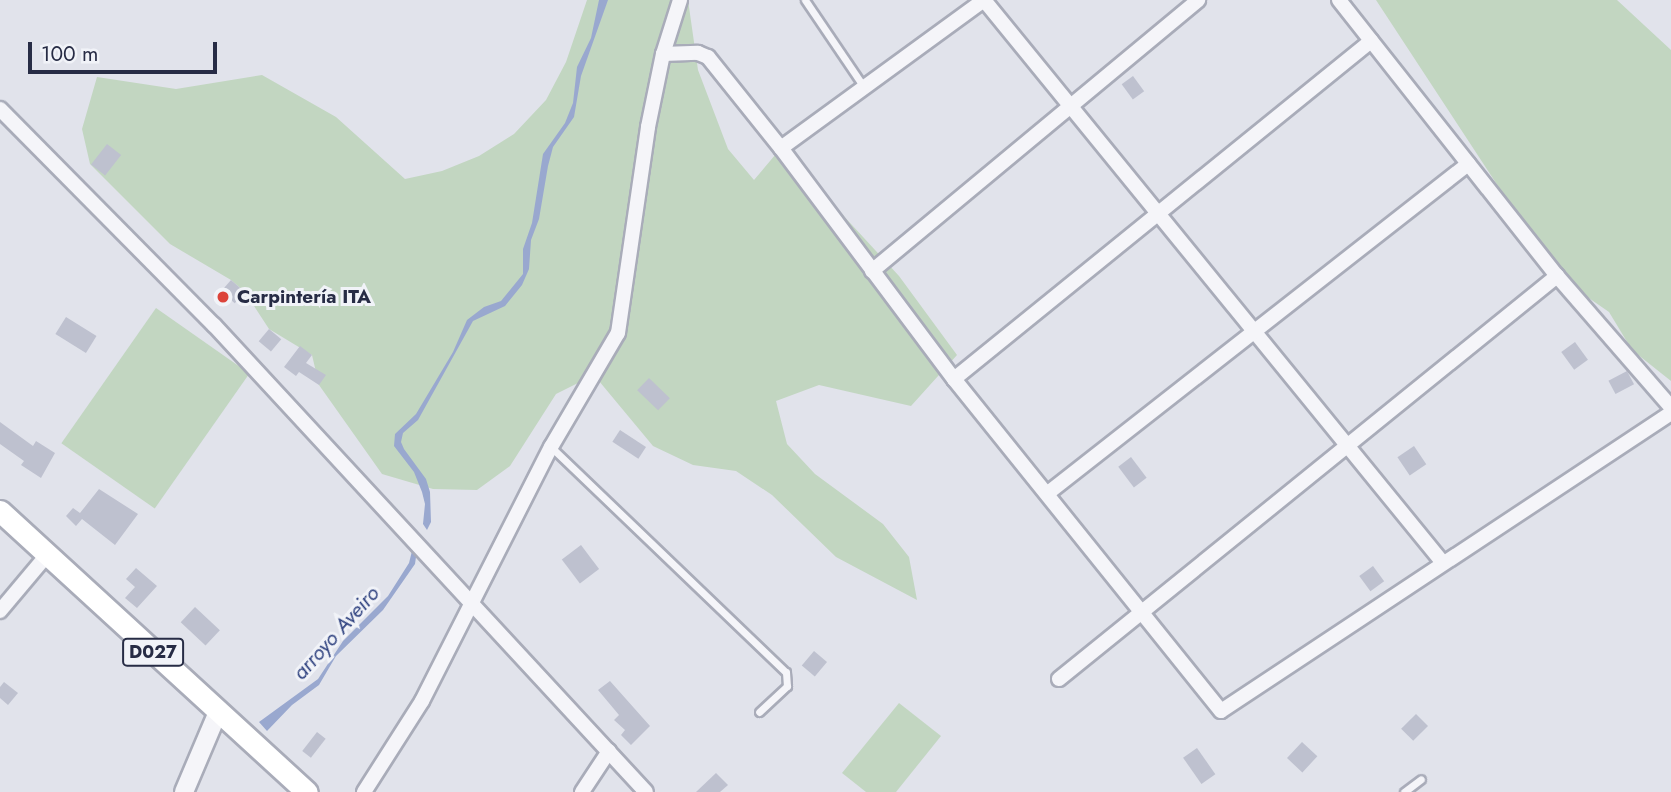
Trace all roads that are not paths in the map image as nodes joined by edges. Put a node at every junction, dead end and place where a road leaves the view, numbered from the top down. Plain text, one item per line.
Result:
1 (680, 0) edge
2 (805, 0) edge
3 (984, 0) edge
4 (1198, 0) edge
5 (1339, 0) edge
6 (1371, 41) junction
7 (663, 54) junction
8 (864, 88) junction
9 (1070, 106) junction
10 (0, 109) edge
11 (781, 148) junction
12 (1468, 164) junction
13 (1158, 214) junction
14 (872, 271) junction
15 (1557, 275) junction
16 (1254, 331) junction
17 (954, 379) junction
18 (1671, 407) edge
19 (1671, 413) edge
20 (1347, 445) junction
21 (551, 447) junction
22 (1048, 493) junction
23 (0, 511) edge
24 (47, 555) junction
25 (1443, 563) junction
26 (472, 601) junction
27 (0, 611) edge
28 (1141, 612) junction
29 (1059, 679) dead end
30 (218, 712) junction
31 (759, 712) dead end
32 (609, 751) junction
33 (1421, 779) dead end
34 (184, 792) edge
35 (307, 792) edge
36 (364, 792) edge
37 (582, 792) edge
38 (646, 792) edge
39 (1404, 792) edge

1 - 7 street
2 - 8 lane
3 - 8 street
3 - 9 street
4 - 9 street
5 - 6 street
6 - 12 street
6 - 13 street
7 - 11 street
7 - 21 street
8 - 11 street
9 - 13 street
9 - 14 street
10 - 26 street
11 - 14 street
12 - 15 street
12 - 16 street
13 - 16 street
13 - 17 street
14 - 17 street
15 - 18 street
15 - 20 street
16 - 20 street
16 - 22 street
17 - 22 street
19 - 25 street
20 - 25 street
20 - 28 street
21 - 26 street
21 - 31 lane
22 - 28 street
23 - 24 main road, D027
24 - 27 street
24 - 30 main road, D027
25 - 28 street
26 - 32 street
26 - 36 street
28 - 29 street
30 - 34 street
30 - 35 main road, D027
32 - 37 street
32 - 38 street
33 - 39 lane

